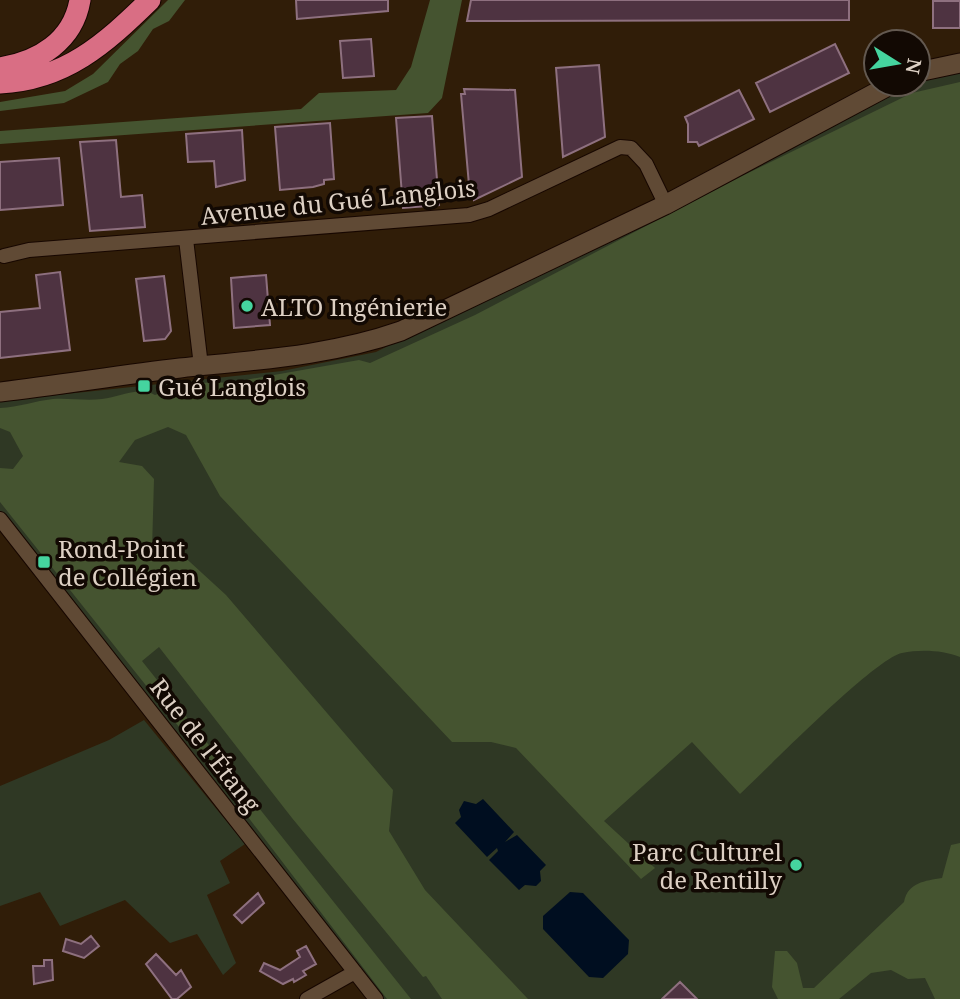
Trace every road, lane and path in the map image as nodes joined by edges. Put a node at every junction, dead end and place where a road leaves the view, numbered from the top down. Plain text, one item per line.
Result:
1 (80, 0) edge
2 (149, 0) edge
3 (960, 63) edge
4 (0, 68) edge
5 (932, 69) edge
6 (0, 83) edge
7 (864, 98) edge
8 (727, 169) junction
9 (662, 197) junction
10 (187, 239) junction
11 (578, 244) junction
12 (4, 256) dead end
13 (201, 366) junction
14 (0, 392) edge
15 (0, 519) edge
16 (355, 972) junction
17 (307, 999) edge
18 (376, 999) edge

1 - 4 highway
2 - 6 highway
3 - 5 main road
7 - 8 main road
8 - 9 main road
8 - 11 main road
9 - 10 street, Avenue du Gué Langlois
9 - 11 main road
10 - 12 street, Avenue du Gué Langlois
10 - 13 street, Avenue du Gué Langlois
11 - 13 main road
13 - 14 main road
15 - 16 street, Rue de l'Étang
16 - 17 street
16 - 18 street, Rue de l'Étang

